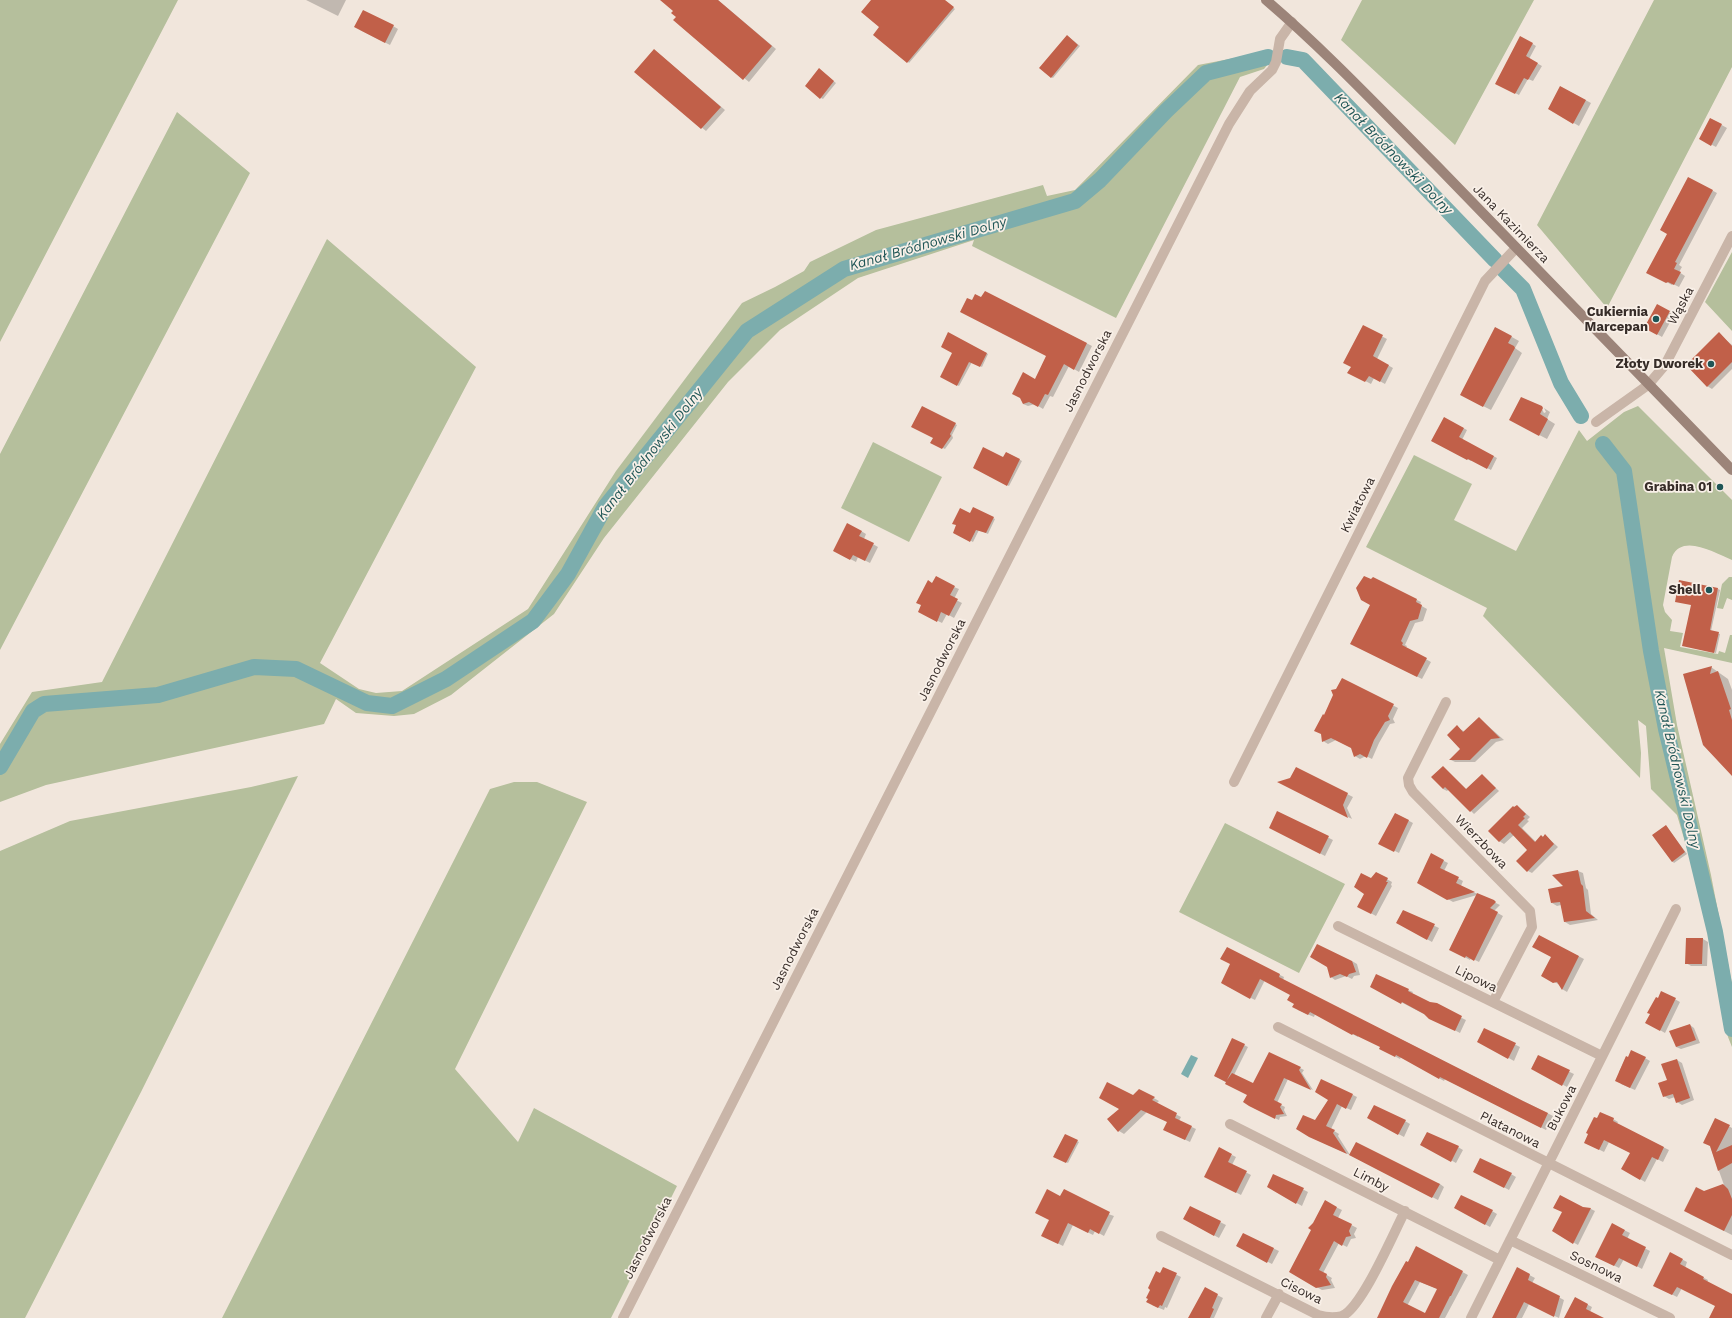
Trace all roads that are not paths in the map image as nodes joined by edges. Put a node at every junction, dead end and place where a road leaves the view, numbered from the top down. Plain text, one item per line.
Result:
1 (1266, 0) edge
2 (1292, 22) junction
3 (1732, 236) edge
4 (1516, 248) junction
5 (1648, 385) junction
6 (1596, 422) dead end
7 (1732, 470) edge
8 (1446, 702) dead end
9 (1234, 782) dead end
10 (1676, 909) dead end
11 (1338, 926) dead end
12 (1493, 1002) junction
13 (1278, 1027) dead end
14 (1602, 1056) junction
15 (1230, 1124) dead end
16 (1548, 1164) junction
17 (1405, 1211) junction
18 (1161, 1236) dead end
19 (1510, 1240) junction
20 (1732, 1255) edge
21 (1500, 1260) junction
22 (1278, 1294) junction
23 (623, 1318) edge
24 (1266, 1318) edge
25 (1471, 1318) edge
26 (1670, 1318) edge

1 - 2 main road, Jana Kazimierza
2 - 4 main road, Jana Kazimierza
2 - 23 street, Jasnodworska
3 - 5 street, Wąska
4 - 5 main road, Jana Kazimierza
4 - 9 street, Kwiatowa
5 - 6 street
5 - 7 main road, Jana Kazimierza
8 - 12 street, Wierzbowa
10 - 14 street, Bukowa
11 - 12 street, Lipowa
12 - 14 street, Lipowa
13 - 16 street, Platanowa
14 - 16 street, Bukowa
15 - 17 street, Limby
16 - 19 street, Bukowa
16 - 20 street, Platanowa
17 - 21 street, Limby
17 - 22 street, Cisowa
18 - 22 street, Cisowa
19 - 21 street, Bukowa
19 - 26 street, Sosnowa
21 - 25 street, Bukowa
22 - 24 street

